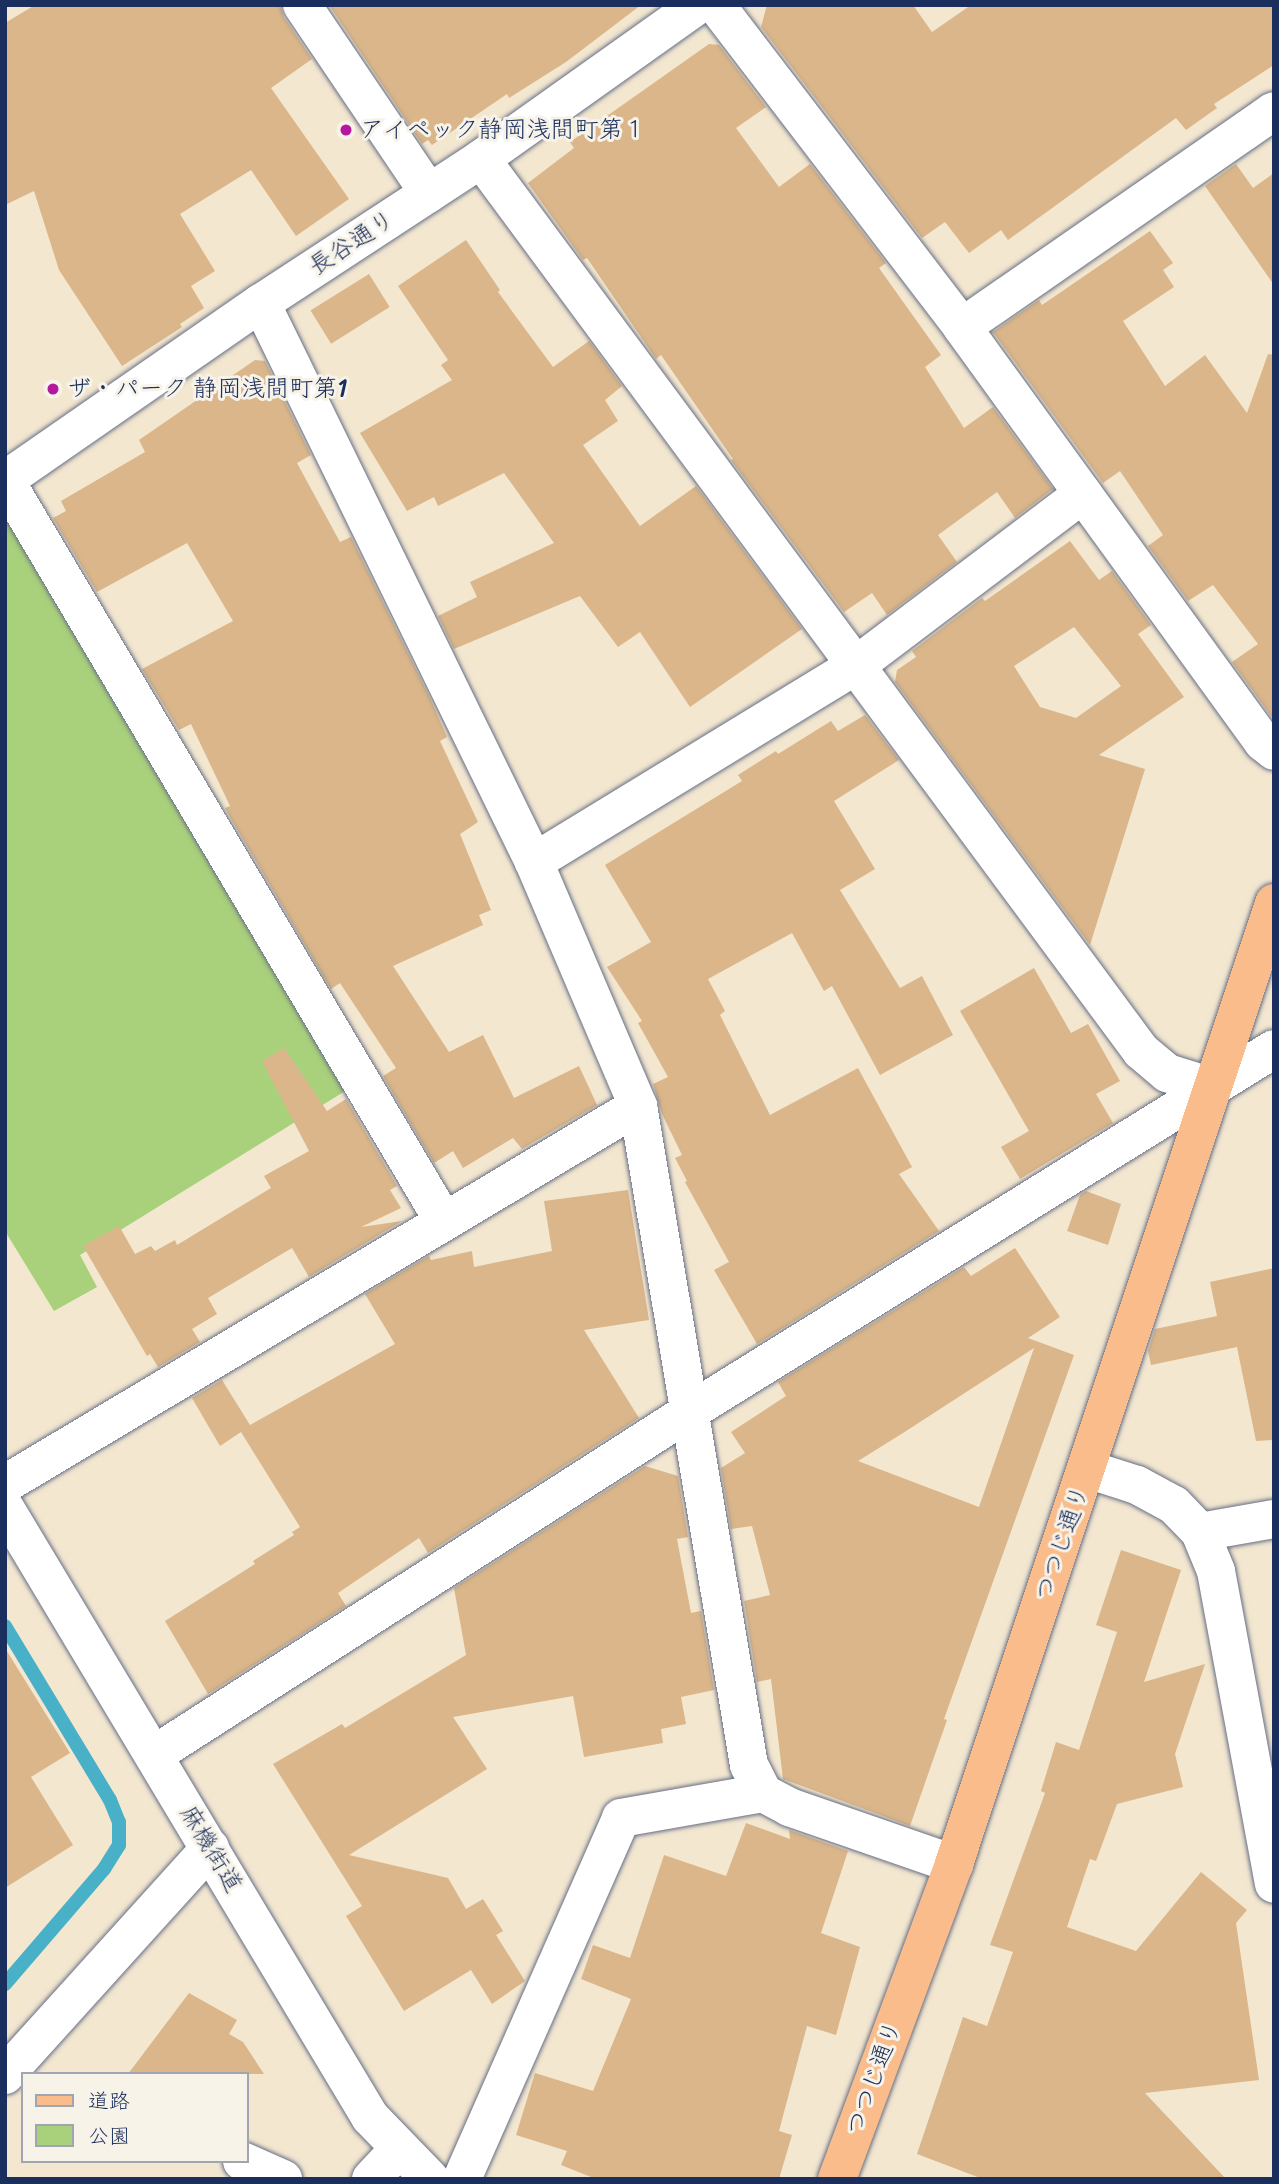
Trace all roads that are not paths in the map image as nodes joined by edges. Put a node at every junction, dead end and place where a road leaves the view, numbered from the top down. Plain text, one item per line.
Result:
1 (302, 5) edge
2 (698, 5) edge
3 (716, 5) edge
4 (1274, 111) edge
5 (481, 159) junction
6 (429, 193) junction
7 (261, 303) junction
8 (962, 327) junction
9 (5, 480) edge
10 (1083, 494) junction
11 (858, 664) junction
12 (1274, 751) edge
13 (534, 862) junction
14 (1274, 903) edge
15 (1274, 1049) edge
16 (1212, 1087) junction
17 (638, 1106) junction
18 (443, 1220) junction
19 (690, 1412) junction
20 (1087, 1469) junction
21 (5, 1484) edge
22 (5, 1508) edge
23 (1274, 1519) edge
24 (1200, 1532) junction
25 (155, 1754) junction
26 (763, 1793) junction
27 (210, 1848) junction
28 (954, 1864) junction
29 (1274, 1884) edge
30 (19, 2071) edge
31 (400, 2148) junction
32 (247, 2163) edge
33 (283, 2179) edge
34 (371, 2179) edge
35 (430, 2179) edge
36 (462, 2179) edge
37 (837, 2179) edge

1 - 6 street
2 - 5 street, 長谷通り
3 - 8 street
4 - 8 street
5 - 6 street, 長谷通り
5 - 11 street
6 - 7 street, 長谷通り
7 - 9 street, 長谷通り
7 - 13 street
8 - 10 street
9 - 18 street
10 - 11 street
10 - 12 street
11 - 13 street
11 - 16 street
13 - 17 street
14 - 16 main road, つつじ通り
15 - 16 street
16 - 19 street
16 - 20 main road, つつじ通り
17 - 18 street
17 - 19 street
18 - 21 street
19 - 25 street
19 - 26 street
20 - 24 street
20 - 28 main road, つつじ通り
22 - 25 street, 麻機街道
23 - 24 street
24 - 29 street
25 - 27 street, 麻機街道
26 - 28 street
26 - 36 street
27 - 30 street
27 - 31 street, 麻機街道
28 - 37 main road, つつじ通り
31 - 34 street
31 - 35 street, 麻機街道
32 - 33 street

